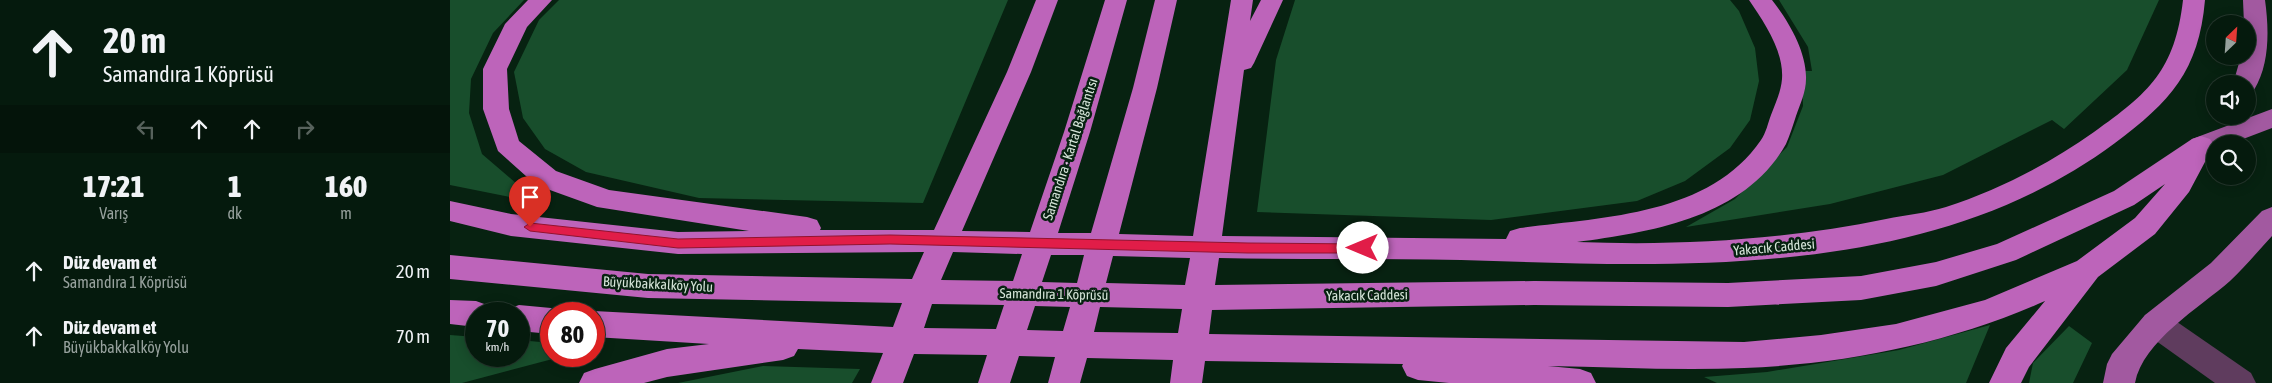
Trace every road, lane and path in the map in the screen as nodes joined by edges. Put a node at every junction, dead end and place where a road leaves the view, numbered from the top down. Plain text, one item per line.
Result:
1 (541, 0) edge
2 (1033, 0) edge
3 (1047, 0) edge
4 (1116, 0) edge
5 (1166, 0) edge
6 (1242, 0) edge
7 (1272, 0) edge
8 (1760, 0) edge
9 (2194, 0) edge
10 (2254, 0) edge
11 (1019, 72) junction
12 (2249, 75) edge
13 (1225, 109) junction
14 (2272, 118) edge
15 (2220, 125) edge
16 (2201, 145) junction
17 (450, 211) edge
18 (2267, 231) edge
19 (890, 240) junction
20 (1458, 249) junction
21 (450, 267) edge
22 (2087, 269) junction
23 (866, 290) joint
24 (1242, 298) joint
25 (450, 312) edge
26 (465, 313) edge
27 (2156, 324) junction
28 (605, 325) edge
29 (844, 339) junction
30 (1235, 348) junction
31 (595, 383) edge
32 (887, 383) edge
33 (994, 383) edge
34 (1064, 383) edge
35 (1186, 383) edge
36 (1580, 383) edge
37 (2005, 383) edge
38 (2120, 383) edge
39 (2240, 383) edge

1 - 19 highway
2 - 11 highway
3 - 11 highway
4 - 33 highway, Samandıra - Kartal Bağlantısı
5 - 34 highway
6 - 13 highway
7 - 13 highway
8 - 20 highway
9 - 20 highway, Yakacık Caddesi
10 - 12 main road
11 - 32 highway
13 - 35 highway
14 - 16 main road
15 - 16 main road, Yakacık Caddesi
16 - 22 highway
16 - 24 highway, Yakacık Caddesi
17 - 19 highway
18 - 27 main road
19 - 20 highway, Yakacık Caddesi
21 - 23 highway, Büyükbakkalköy Yolu
22 - 30 highway
22 - 37 highway
23 - 24 highway, Samandıra 1 Köprüsü
25 - 26 highway
27 - 38 main road
27 - 39 lane
28 - 29 highway
29 - 30 highway
29 - 31 highway
30 - 36 highway

